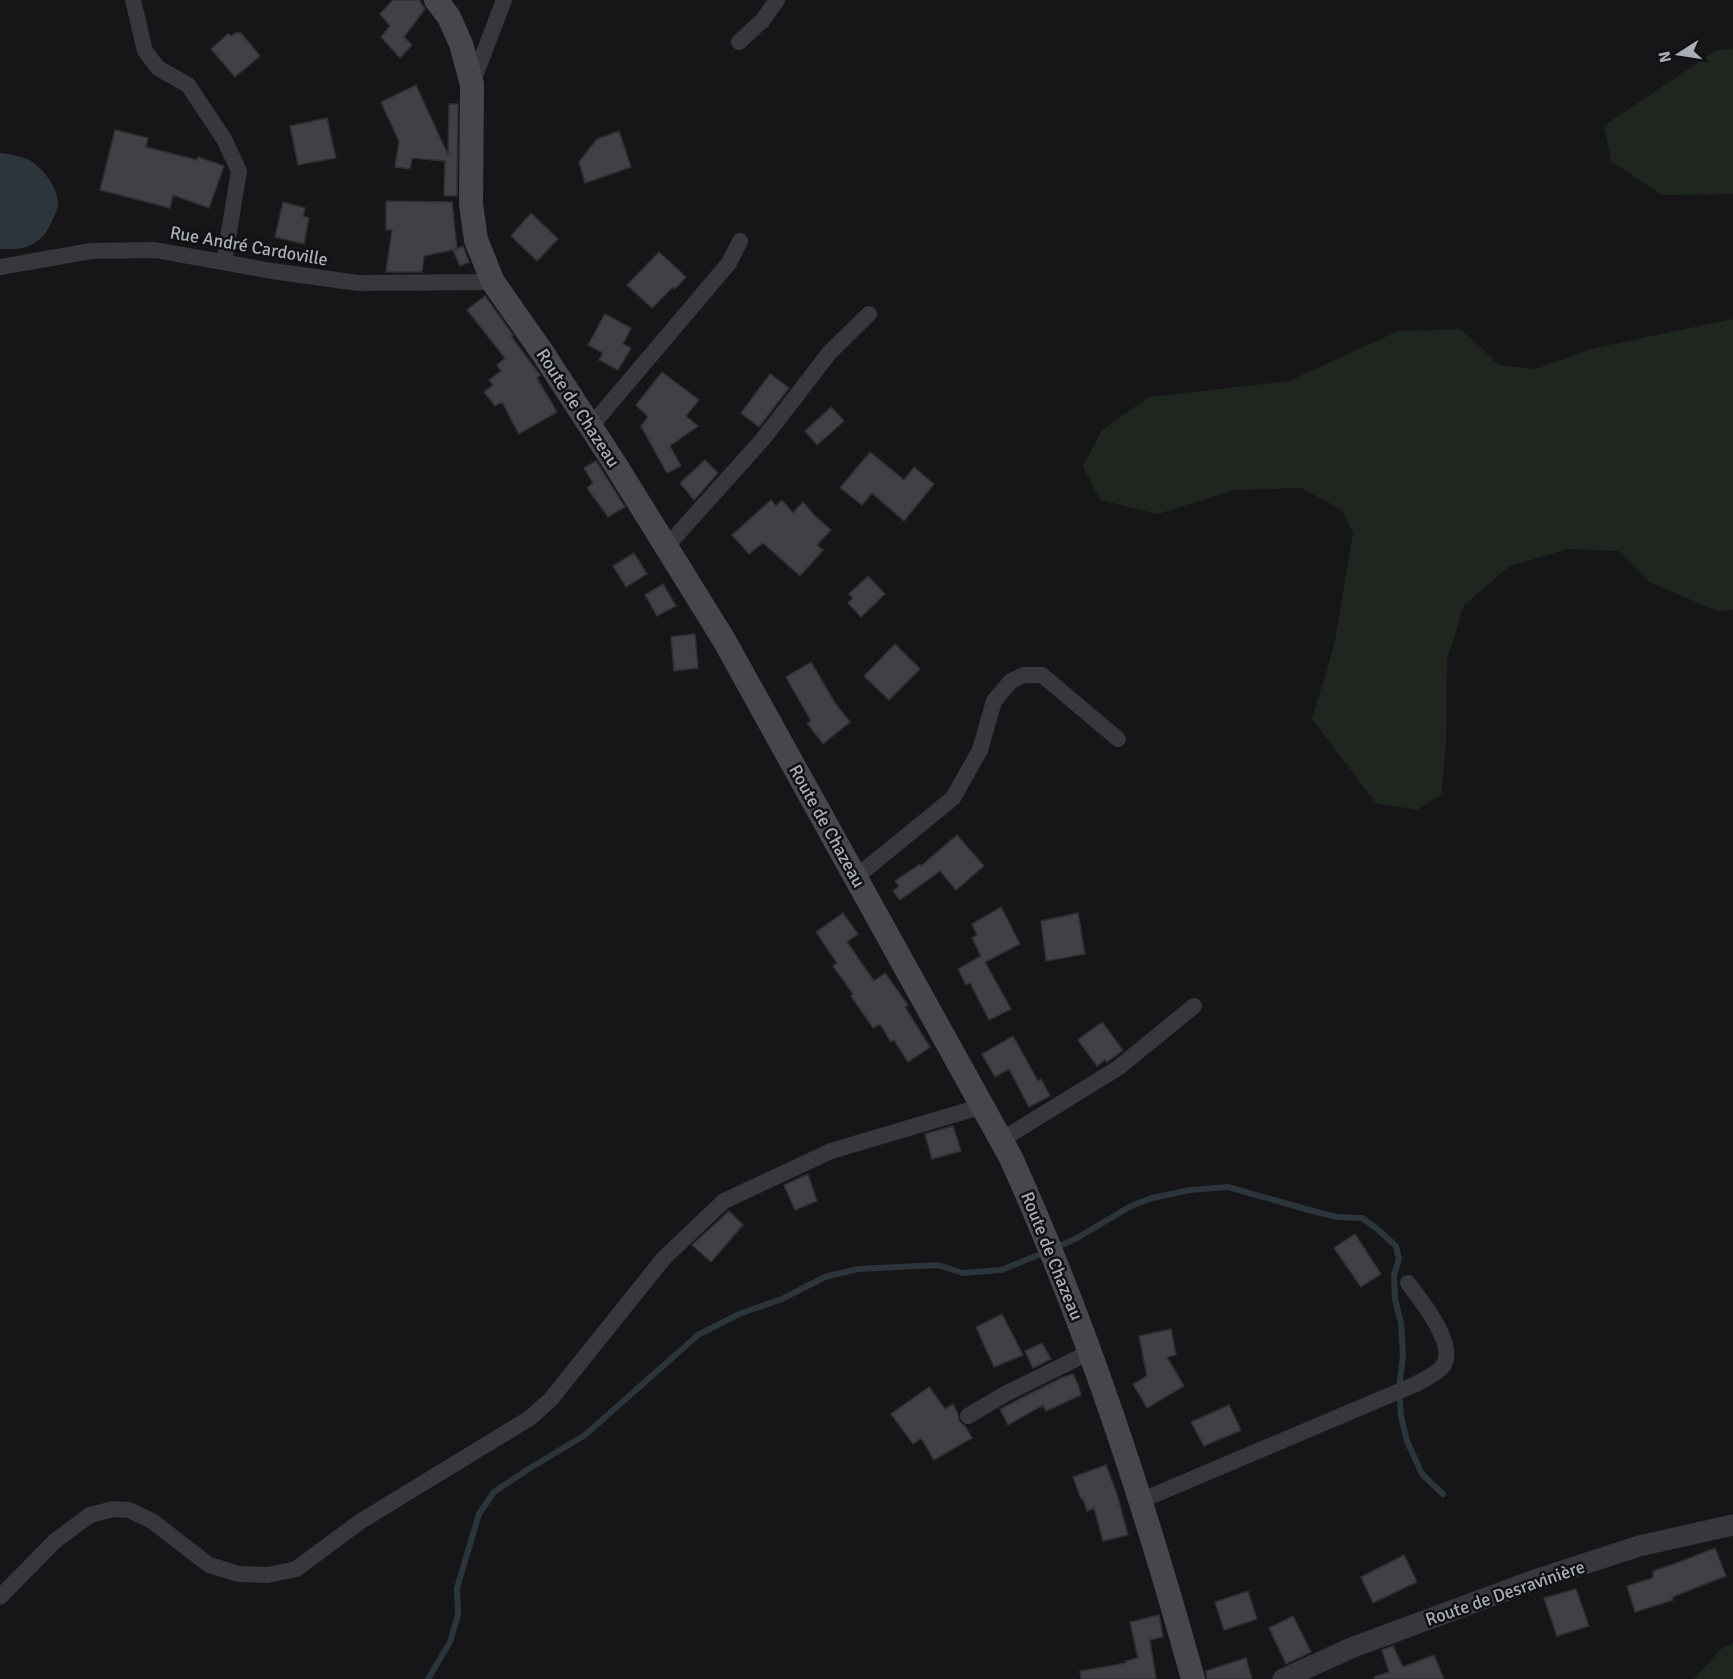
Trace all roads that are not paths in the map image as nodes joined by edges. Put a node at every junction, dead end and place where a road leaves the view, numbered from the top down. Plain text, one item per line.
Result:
1 (133, 0) edge
2 (436, 0) edge
3 (504, 0) edge
4 (777, 0) edge
5 (739, 42) dead end
6 (472, 84) junction
7 (740, 241) dead end
8 (224, 262) junction
9 (0, 267) edge
10 (493, 282) junction
11 (869, 314) dead end
12 (591, 426) junction
13 (666, 547) junction
14 (1118, 739) dead end
15 (856, 878) junction
16 (1194, 1006) dead end
17 (983, 1106) junction
18 (1001, 1140) junction
19 (1408, 1282) dead end
20 (1090, 1352) junction
21 (968, 1416) dead end
22 (1140, 1501) junction
23 (1733, 1525) edge
24 (0, 1597) edge
25 (1193, 1679) edge
26 (1283, 1679) edge

1 - 8 street
2 - 6 main road, Route de Chazeau
3 - 6 street
4 - 5 street
6 - 10 main road, Route de Chazeau
7 - 12 street
8 - 9 street, Rue André Cardoville
8 - 10 street, Rue André Cardoville
10 - 12 main road, Route de Chazeau
11 - 13 street
12 - 13 main road, Route de Chazeau
13 - 15 main road, Route de Chazeau
14 - 15 street
15 - 17 main road, Route de Chazeau
16 - 18 street
17 - 18 main road, Route de Chazeau
17 - 24 street
18 - 20 main road, Route de Chazeau
19 - 22 street
20 - 21 street
20 - 22 main road, Route de Chazeau
22 - 25 main road, Route de Chazeau
23 - 26 street, Route de Desravinière

